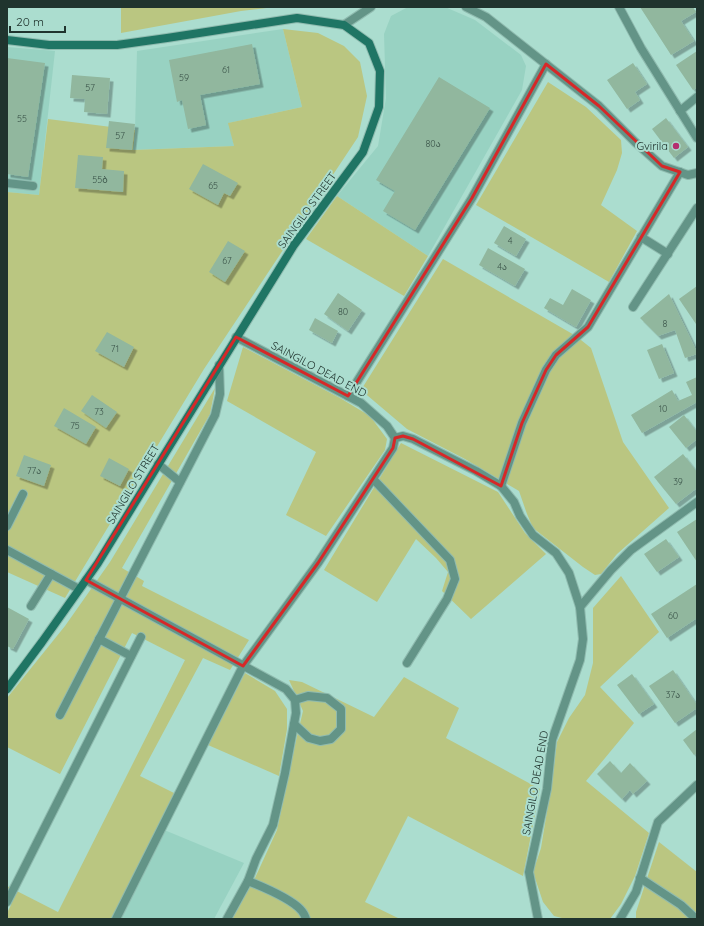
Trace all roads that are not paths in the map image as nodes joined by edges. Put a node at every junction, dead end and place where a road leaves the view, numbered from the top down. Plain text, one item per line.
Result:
1 (371, 7) edge
2 (466, 7) edge
3 (619, 7) edge
4 (344, 25) junction
5 (7, 40) edge
6 (546, 64) junction
7 (697, 97) edge
8 (680, 111) junction
9 (697, 138) edge
10 (680, 172) junction
11 (697, 173) edge
12 (7, 183) edge
13 (33, 186) dead end
14 (697, 208) edge
15 (641, 238) junction
16 (668, 254) junction
17 (632, 307) dead end
18 (236, 337) junction
19 (219, 365) junction
20 (348, 396) junction
21 (394, 438) junction
22 (158, 464) junction
23 (373, 479) junction
24 (180, 482) junction
25 (501, 486) junction
26 (23, 494) dead end
27 (697, 502) edge
28 (7, 526) edge
29 (7, 550) edge
30 (51, 574) junction
31 (86, 580) junction
32 (79, 590) junction
33 (120, 598) junction
34 (31, 606) dead end
35 (580, 607) junction
36 (141, 637) dead end
37 (99, 639) junction
38 (131, 656) junction
39 (407, 663) dead end
40 (243, 666) junction
41 (7, 689) edge
42 (294, 700) junction
43 (60, 715) dead end
44 (294, 724) junction
45 (697, 785) edge
46 (640, 878) junction
47 (248, 881) junction
48 (7, 902) edge
49 (116, 919) edge
50 (227, 919) edge
51 (306, 919) edge
52 (538, 919) edge
53 (620, 919) edge
54 (696, 919) edge

1 - 4 street
2 - 6 street
3 - 8 street
4 - 5 street, SAINGILO STREET
4 - 18 street, SAINGILO STREET
6 - 10 street
6 - 20 street
7 - 8 street
8 - 9 street
10 - 11 street
10 - 15 street
12 - 13 street
14 - 16 street
15 - 16 street
15 - 25 street
16 - 17 street
18 - 19 street, SAINGILO STREET
18 - 20 street, SAINGILO DEAD END
19 - 22 street, SAINGILO STREET
19 - 24 street
20 - 21 street, SAINGILO DEAD END
21 - 23 street
21 - 25 street, SAINGILO DEAD END
22 - 24 street
22 - 31 street, SAINGILO STREET
23 - 39 street
23 - 40 street
24 - 33 street
25 - 35 street, SAINGILO DEAD END
26 - 28 street
27 - 35 street
29 - 30 street
30 - 32 street
30 - 34 street
31 - 32 street, SAINGILO STREET
31 - 33 street
32 - 41 street, SAINGILO STREET
33 - 37 street
33 - 40 street
35 - 52 street, SAINGILO DEAD END
36 - 38 street
37 - 38 street
37 - 43 street
38 - 48 street
40 - 42 street
40 - 49 street
42 - 44 street
42 - 44 street
44 - 47 street
45 - 46 street
46 - 53 street
46 - 54 street
47 - 50 street
47 - 51 street

